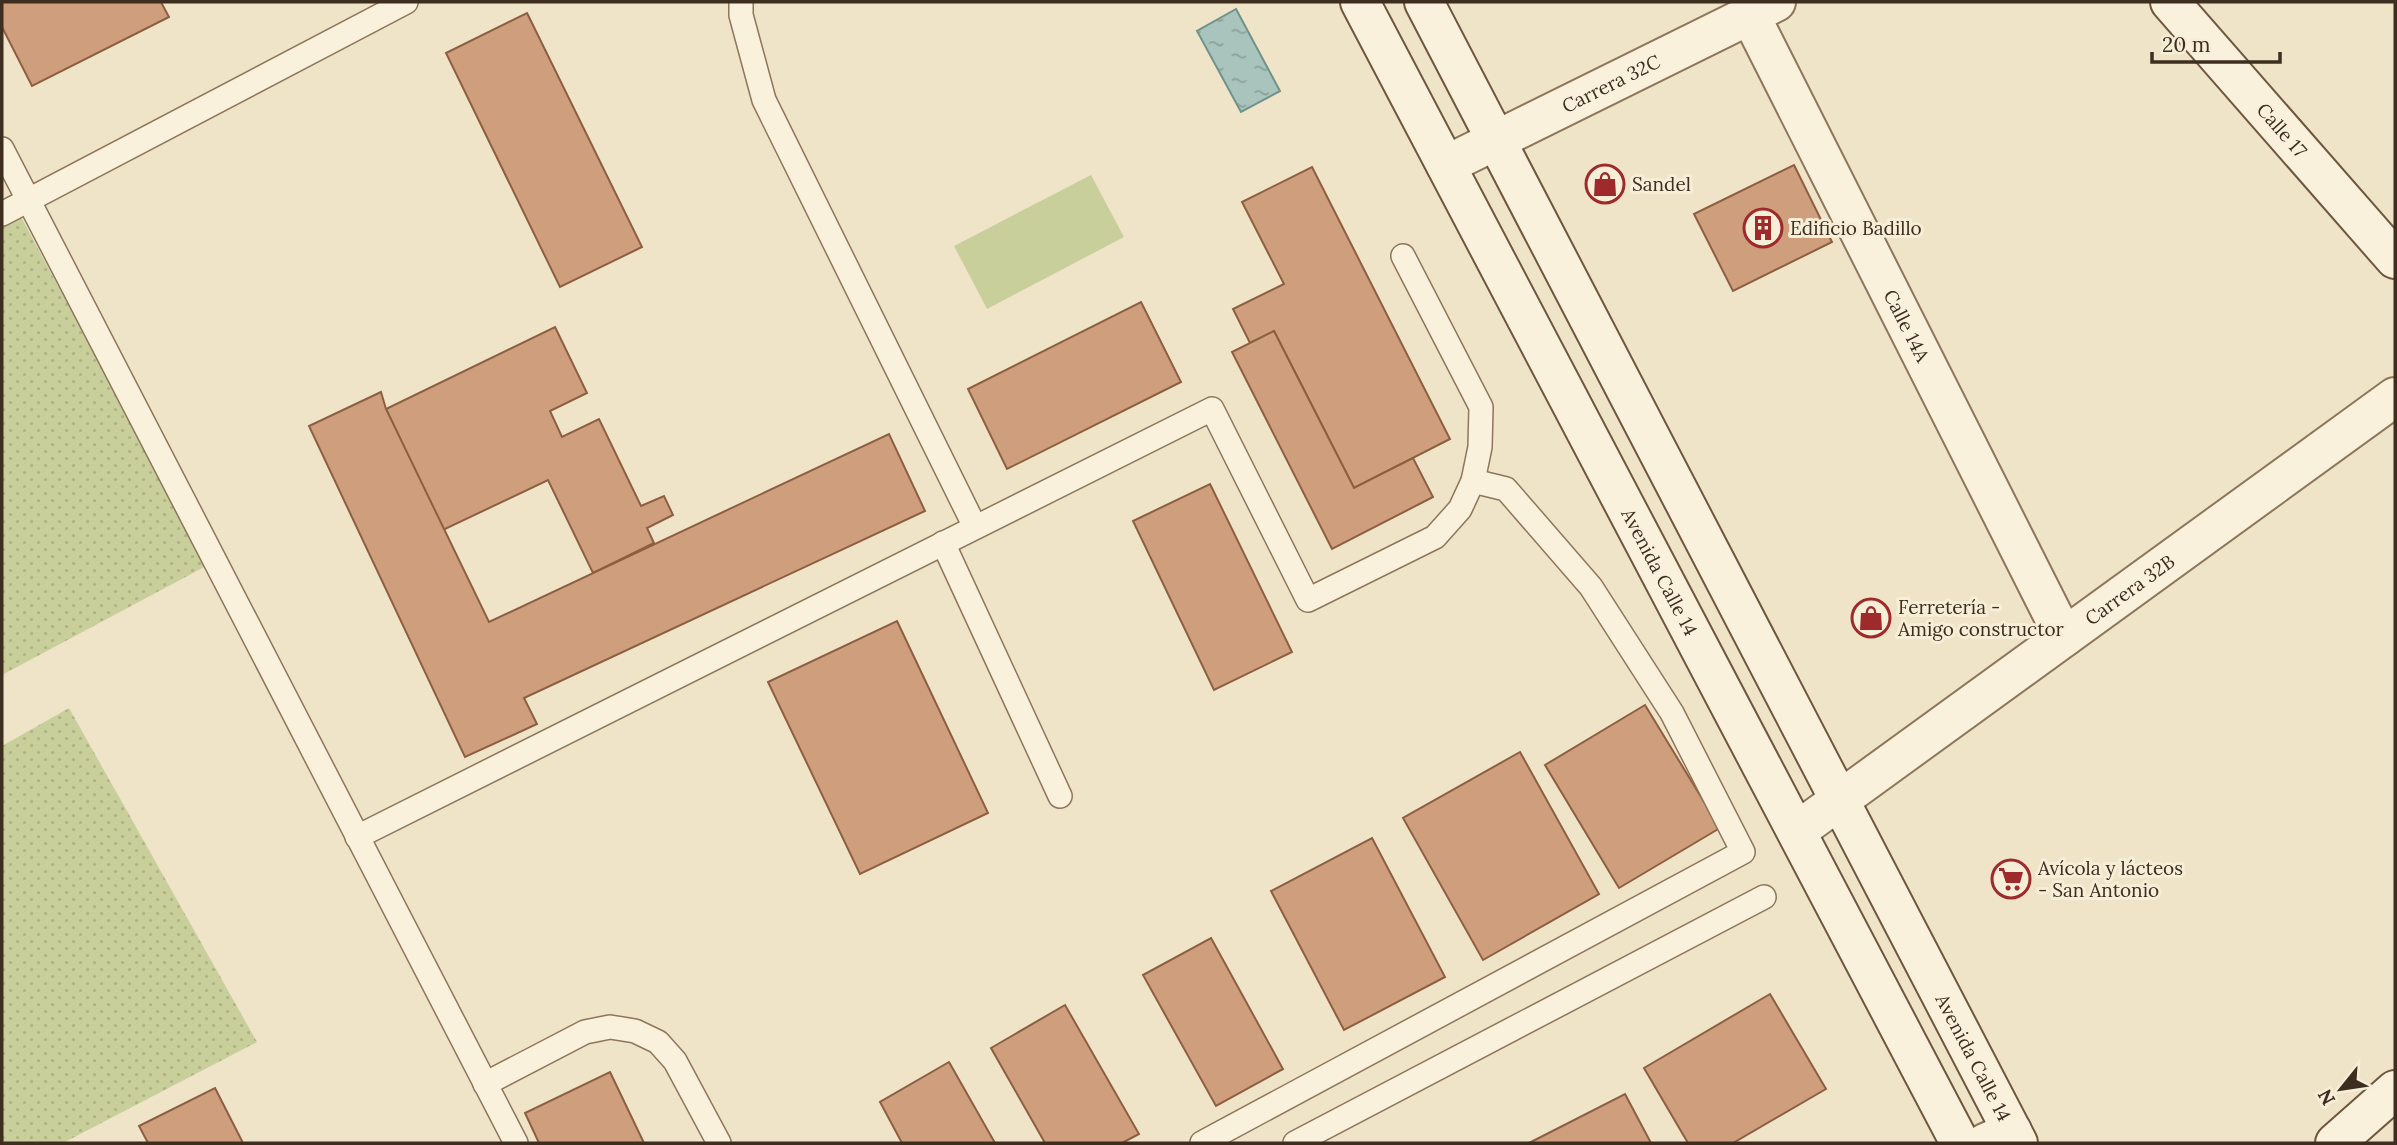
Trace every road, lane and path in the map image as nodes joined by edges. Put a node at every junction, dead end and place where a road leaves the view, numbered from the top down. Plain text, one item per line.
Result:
1 (406, 2) edge
2 (741, 2) edge
3 (1360, 2) edge
4 (1424, 2) edge
5 (2170, 2) edge
6 (1763, 8) edge
7 (1497, 140) junction
8 (2, 149) edge
9 (1446, 165) junction
10 (28, 200) junction
11 (2, 214) edge
12 (1403, 256) dead end
13 (2395, 259) edge
14 (2395, 397) edge
15 (1473, 481) junction
16 (975, 527) junction
17 (943, 543) junction
18 (2064, 637) junction
19 (1060, 796) dead end
20 (1840, 800) junction
21 (1797, 831) junction
22 (357, 837) junction
23 (1764, 897) dead end
24 (485, 1084) junction
25 (2395, 1090) edge
26 (2005, 1139) edge
27 (2340, 1142) edge
28 (516, 1143) edge
29 (719, 1143) edge
30 (1202, 1143) edge
31 (1295, 1143) edge
32 (1960, 1143) edge

1 - 10 lane
2 - 16 lane
3 - 9 main road, Avenida Calle 14
4 - 7 main road, Avenida Calle 14
5 - 13 main road, Calle 17
6 - 7 main road, Carrera 32C
6 - 18 main road, Calle 14A
7 - 9 main road, Carrera 32C
7 - 20 main road, Avenida Calle 14
8 - 10 lane
9 - 21 main road, Avenida Calle 14
10 - 11 lane
10 - 22 lane
12 - 15 lane
14 - 18 main road, Carrera 32B
15 - 16 lane
15 - 30 lane
16 - 17 lane
17 - 19 lane
17 - 22 lane
18 - 20 main road, Carrera 32B
20 - 21 main road, Carrera 32B
20 - 26 main road, Avenida Calle 14
21 - 32 main road, Avenida Calle 14
22 - 24 lane
23 - 31 lane
24 - 28 lane
24 - 29 lane
25 - 27 main road

